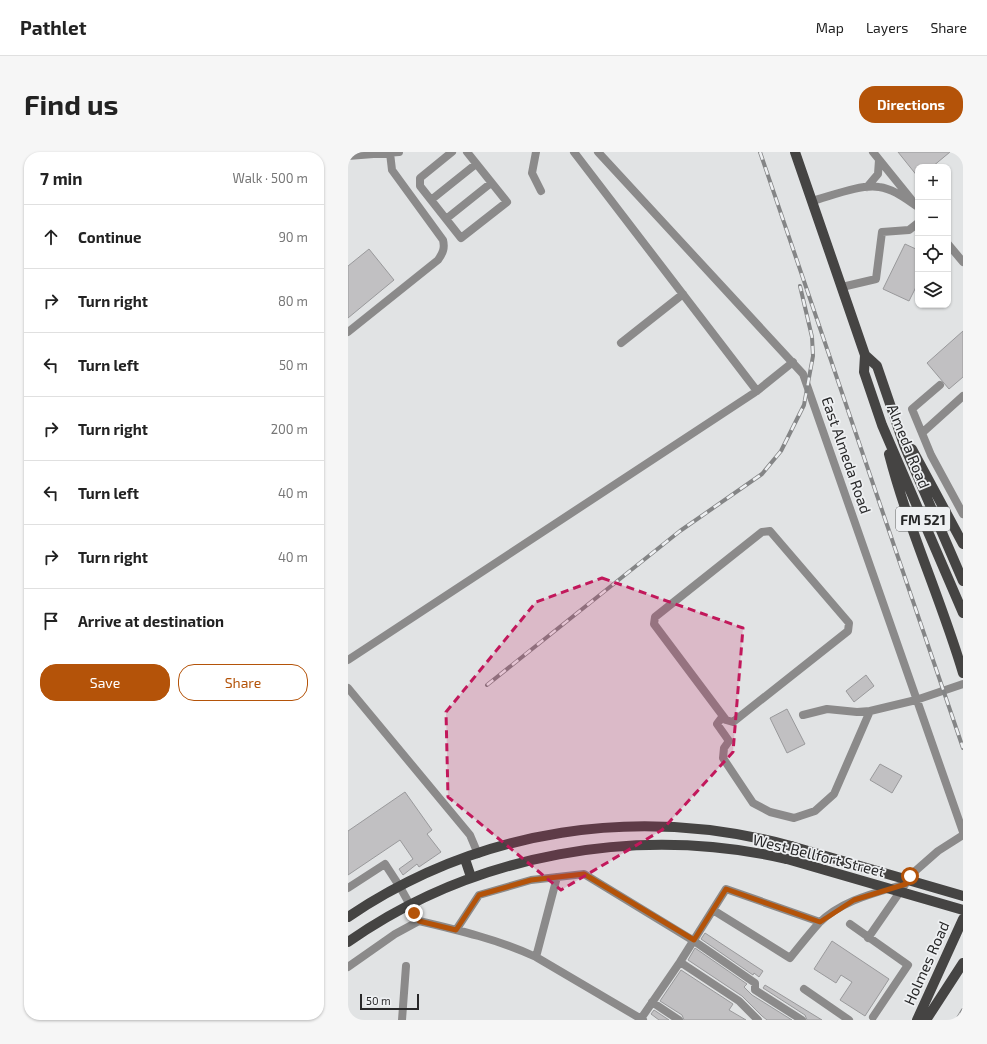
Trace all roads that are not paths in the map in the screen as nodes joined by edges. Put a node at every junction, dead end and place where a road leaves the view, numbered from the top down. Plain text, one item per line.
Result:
1 (399, 152) edge
2 (452, 152) edge
3 (466, 152) edge
4 (536, 152) edge
5 (574, 152) edge
6 (598, 152) edge
7 (795, 152) edge
8 (873, 152) edge
9 (390, 153) edge
10 (348, 156) edge
11 (879, 160) junction
12 (476, 164) junction
13 (491, 183) junction
14 (867, 187) junction
15 (541, 190) dead end
16 (431, 200) junction
17 (812, 201) junction
18 (915, 203) edge
19 (915, 205) edge
20 (446, 219) junction
21 (915, 225) edge
22 (951, 248) edge
23 (963, 262) edge
24 (842, 287) junction
25 (683, 294) junction
26 (348, 332) edge
27 (621, 343) dead end
28 (865, 355) junction
29 (793, 362) junction
30 (940, 385) dead end
31 (756, 391) junction
32 (963, 396) edge
33 (892, 412) junction
34 (882, 425) junction
35 (922, 433) junction
36 (943, 479) junction
37 (932, 485) junction
38 (963, 514) edge
39 (963, 544) edge
40 (963, 581) edge
41 (963, 613) edge
42 (348, 660) edge
43 (963, 673) edge
44 (963, 684) edge
45 (348, 688) edge
46 (916, 700) junction
47 (870, 711) junction
48 (803, 715) dead end
49 (723, 716) junction
50 (963, 832) edge
51 (963, 835) edge
52 (478, 854) junction
53 (465, 858) junction
54 (471, 877) junction
55 (557, 877) junction
56 (906, 884) junction
57 (400, 887) junction
58 (348, 888) edge
59 (963, 896) edge
60 (410, 904) junction
61 (713, 910) junction
62 (963, 910) edge
63 (348, 917) edge
64 (963, 919) edge
65 (419, 921) junction
66 (820, 922) junction
67 (850, 924) dead end
68 (456, 930) junction
69 (868, 938) junction
70 (694, 940) junction
71 (348, 942) edge
72 (536, 957) junction
73 (680, 962) junction
74 (963, 963) edge
75 (406, 966) dead end
76 (348, 967) edge
77 (804, 989) dead end
78 (652, 1002) junction
79 (874, 1019) edge
80 (402, 1020) edge
81 (641, 1020) edge
82 (679, 1020) edge
83 (758, 1020) edge
84 (802, 1020) edge
85 (849, 1020) edge
86 (917, 1020) edge
87 (926, 1020) edge

1 - 9 street
2 - 16 street
3 - 12 street
4 - 15 street
5 - 25 street
6 - 29 street, East Almeda Road
7 - 17 main road, Almeda Road / FM 521
8 - 11 street
9 - 10 street
9 - 26 street
11 - 14 street
11 - 18 street
12 - 13 street
12 - 16 street
13 - 20 street
13 - 20 street
14 - 17 street
14 - 19 street
16 - 20 street
17 - 24 main road, Almeda Road / FM 521
21 - 24 street
22 - 23 street
24 - 28 main road, Almeda Road / FM 521
25 - 27 street
25 - 31 street
28 - 33 main road, Almeda Road / FM 521
28 - 34 main road, Almeda Road / FM 521
29 - 31 street
29 - 46 street, East Almeda Road
30 - 35 street
31 - 42 street
32 - 35 street
33 - 37 main road
33 - 40 main road, Almeda Road / FM 521
34 - 41 main road, Almeda Road / FM 521
34 - 43 main road
35 - 36 street
36 - 37 street
36 - 38 street
37 - 39 main road
44 - 46 street
45 - 52 street
46 - 47 street
46 - 50 street, East Almeda Road
47 - 48 street
47 - 49 street
49 - 49 street
51 - 56 street
52 - 53 main road, West Bellfort Street
52 - 59 main road, West Bellfort Street, bridge
53 - 54 main road
53 - 57 main road, West Bellfort Street
54 - 60 main road, West Bellfort Street
54 - 62 main road, West Bellfort Street, bridge
55 - 68 street
55 - 70 street
55 - 72 street
56 - 66 street
56 - 69 street
57 - 58 street
57 - 60 street
57 - 63 main road, West Bellfort Street
60 - 65 street
60 - 71 main road, West Bellfort Street
61 - 66 street
61 - 66 street
61 - 70 street
64 - 86 main road, Holmes Road
65 - 68 street
65 - 76 street
67 - 69 street
68 - 72 street
69 - 79 street
70 - 73 street
70 - 84 street
72 - 81 street
73 - 78 street
73 - 83 street
74 - 87 main road, Holmes Road
75 - 80 street
77 - 85 street
78 - 81 street
78 - 82 street

